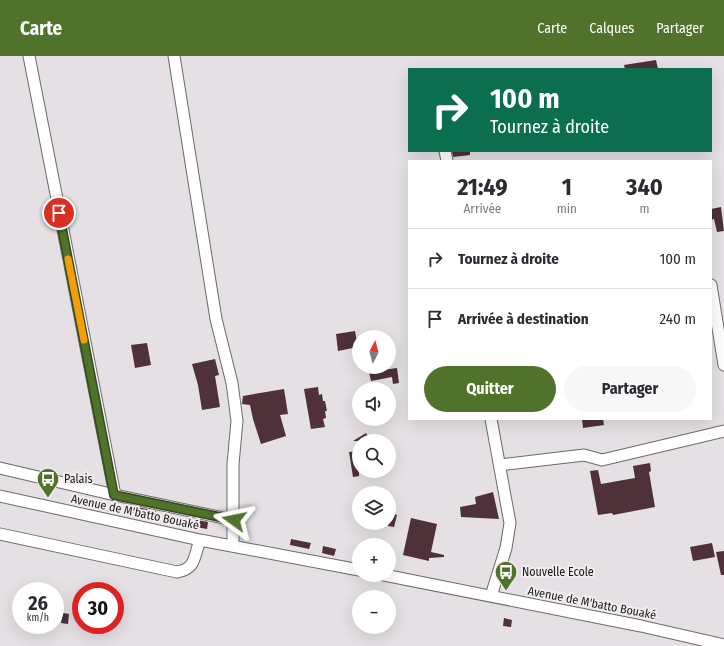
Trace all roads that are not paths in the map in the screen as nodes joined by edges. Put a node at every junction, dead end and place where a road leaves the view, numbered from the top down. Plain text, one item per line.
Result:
1 (29, 56) edge
2 (174, 56) edge
3 (712, 291) edge
4 (724, 365) edge
5 (491, 420) edge
6 (724, 431) edge
7 (500, 465) junction
8 (0, 468) edge
9 (114, 495) junction
10 (0, 496) edge
11 (234, 520) junction
12 (0, 534) edge
13 (200, 540) junction
14 (232, 545) junction
15 (352, 569) edge
16 (396, 577) edge
17 (491, 596) junction
18 (724, 645) edge

1 - 9 street
2 - 11 street
3 - 4 street
5 - 7 street
6 - 7 street
7 - 17 street
8 - 9 street
9 - 11 street
10 - 13 street, Avenue de M'batto Bouaké
11 - 14 street
12 - 13 street
13 - 14 street, Avenue de M'batto Bouaké
14 - 15 street, Avenue de M'batto Bouaké
16 - 17 street, Avenue de M'batto Bouaké
17 - 18 street, Avenue de M'batto Bouaké

